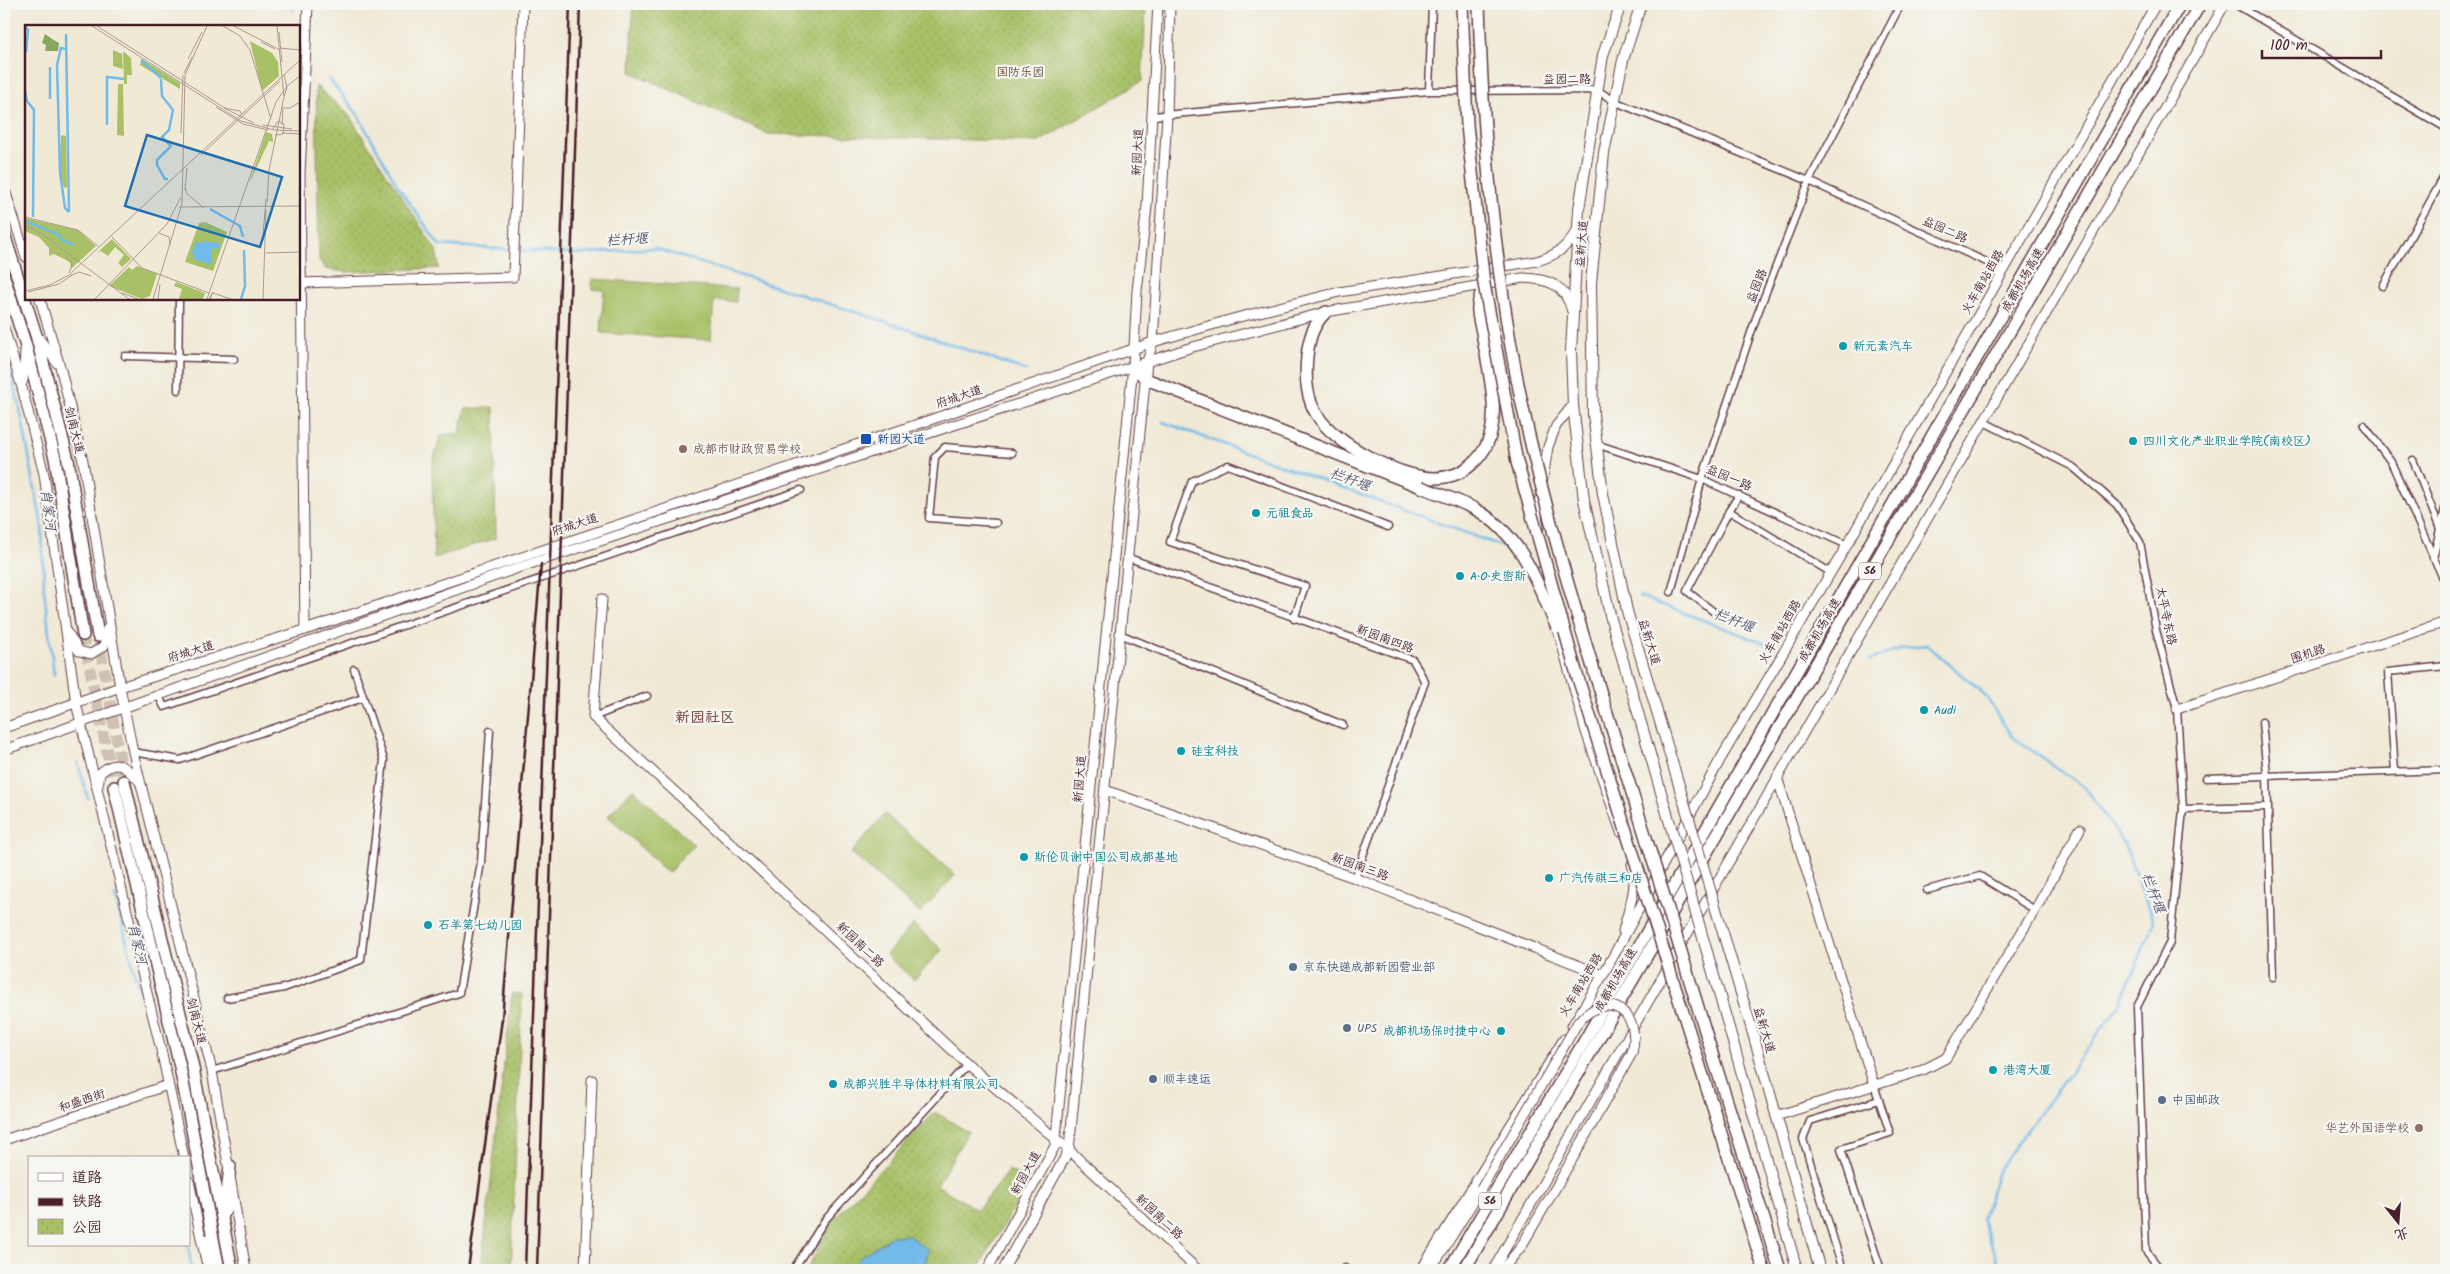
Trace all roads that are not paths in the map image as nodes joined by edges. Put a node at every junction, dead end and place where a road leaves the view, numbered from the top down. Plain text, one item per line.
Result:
1 (308, 4) edge
2 (523, 4) edge
3 (1158, 4) edge
4 (1170, 4) edge
5 (1432, 4) edge
6 (1462, 4) edge
7 (1478, 4) edge
8 (1621, 4) edge
9 (1641, 4) edge
10 (1901, 4) edge
11 (2180, 4) edge
12 (2200, 4) edge
13 (2225, 4) edge
14 (2235, 4) edge
15 (2153, 6) edge
16 (1597, 90) junction
17 (1429, 92) junction
18 (1616, 102) junction
19 (1152, 116) junction
20 (1167, 116) junction
21 (2446, 128) edge
22 (2446, 173) edge
23 (1809, 181) junction
24 (4, 187) edge
25 (1578, 229) junction
26 (4, 234) edge
27 (25, 254) edge
28 (2004, 270) junction
29 (300, 283) edge
30 (1484, 284) junction
31 (2383, 286) dead end
32 (6, 289) edge
33 (40, 300) edge
34 (179, 300) edge
35 (1572, 311) junction
36 (1326, 312) junction
37 (4, 328) edge
38 (36, 335) junction
39 (1154, 342) junction
40 (25, 344) junction
41 (1134, 349) junction
42 (125, 356) dead end
43 (178, 357) junction
44 (234, 359) dead end
45 (1148, 362) junction
46 (1133, 366) junction
47 (61, 370) junction
48 (1146, 379) junction
49 (22, 388) junction
50 (178, 390) dead end
51 (1573, 405) junction
52 (1984, 422) junction
53 (2364, 425) dead end
54 (1596, 444) junction
55 (1012, 453) dead end
56 (2413, 460) dead end
57 (1702, 479) junction
58 (1423, 482) junction
59 (801, 490) dead end
60 (1740, 495) junction
61 (2446, 506) edge
62 (1729, 511) junction
63 (996, 523) dead end
64 (1388, 527) dead end
65 (2440, 529) junction
66 (1847, 545) junction
67 (1129, 558) junction
68 (2433, 558) junction
69 (1830, 572) junction
70 (2446, 585) edge
71 (1671, 592) dead end
72 (602, 599) dead end
73 (1714, 612) dead end
74 (109, 618) junction
75 (1294, 619) junction
76 (2446, 622) edge
77 (66, 625) junction
78 (305, 630) junction
79 (83, 635) tunnel mouth
80 (1122, 635) junction
81 (98, 636) tunnel mouth
82 (2446, 666) edge
83 (354, 669) dead end
84 (1577, 674) junction
85 (120, 687) junction
86 (159, 696) junction
87 (646, 696) dead end
88 (363, 698) junction
89 (76, 703) junction
90 (123, 708) junction
91 (2178, 709) junction
92 (593, 718) junction
93 (2262, 722) dead end
94 (81, 723) junction
95 (1343, 725) dead end
96 (4, 728) edge
97 (490, 731) dead end
98 (4, 750) edge
99 (133, 752) junction
100 (2446, 770) edge
101 (2395, 771) junction
102 (2267, 775) junction
103 (1777, 777) junction
104 (2206, 778) dead end
105 (124, 781) tunnel mouth
106 (140, 782) junction
107 (114, 787) tunnel mouth
108 (1106, 790) junction
109 (98, 795) junction
110 (2267, 807) junction
111 (2183, 810) junction
112 (2080, 829) dead end
113 (1355, 878) junction
114 (1927, 890) dead end
115 (2035, 910) junction
116 (1620, 945) junction
117 (1603, 975) junction
118 (2273, 977) dead end
119 (227, 998) dead end
120 (967, 1064) junction
121 (212, 1071) junction
122 (592, 1080) dead end
123 (168, 1085) junction
124 (1874, 1085) junction
125 (1879, 1100) junction
126 (1776, 1116) junction
127 (1536, 1135) junction
128 (1056, 1139) junction
129 (4, 1140) edge
130 (1069, 1150) junction
131 (184, 1156) edge
132 (230, 1166) junction
133 (190, 1186) edge
134 (209, 1211) junction
135 (224, 1223) junction
136 (208, 1270) edge
137 (219, 1270) edge
138 (232, 1270) edge
139 (246, 1270) edge
140 (586, 1270) edge
141 (793, 1270) edge
142 (987, 1270) edge
143 (1003, 1270) edge
144 (1198, 1270) edge
145 (1421, 1270) edge
146 (1426, 1270) edge
147 (1450, 1270) edge
148 (1464, 1270) edge
149 (1492, 1270) edge
150 (1502, 1270) edge
151 (1764, 1270) edge
152 (1780, 1270) edge
153 (1797, 1270) edge
154 (1820, 1270) edge
155 (1844, 1270) edge
156 (1881, 1270) edge
157 (2161, 1270) edge

1 - 29 main road
2 - 29 main road
3 - 19 main road, 新园大道
4 - 20 main road
5 - 17 street
6 - 30 highway, bridge
7 - 152 highway, bridge
8 - 16 main road, 益新大道
9 - 18 main road, 益新大道
10 - 23 street, 益园路
11 - 127 highway, 成都机场高速 / S6
12 - 127 highway, 成都机场高速 / S6
13 - 52 main road
14 - 21 street
15 - 28 main road, 火车南站西路 / S6
16 - 17 street, 益园二路
16 - 18 street, 益园二路
16 - 25 main road, 益新大道
17 - 20 street, 益园二路
18 - 23 street, 益园二路
18 - 54 main road, 益新大道
19 - 20 street, 益园二路
19 - 41 main road, 新园大道
20 - 39 main road
22 - 31 street
23 - 28 street, 益园二路
23 - 57 street, 益园路
24 - 27 main road
25 - 35 main road, 益新大道
25 - 39 main road, 府城大道
26 - 38 highway, 剑南大道
28 - 66 main road, 火车南站西路 / S6
29 - 78 main road
30 - 58 highway
30 - 84 highway, bridge
32 - 40 highway, 剑南大道
33 - 47 main road
34 - 43 street
35 - 36 main road, 府城大道
35 - 51 main road, 益新大道
36 - 45 main road, 府城大道
36 - 58 highway
37 - 49 main road
38 - 47 main road
38 - 81 highway, 剑南大道
39 - 41 main road, 府城大道
39 - 45 main road
40 - 49 main road
40 - 79 highway, 剑南大道
41 - 46 main road, 新园大道
41 - 78 main road, 府城大道
42 - 43 street
43 - 44 street
43 - 50 street
45 - 46 main road, 府城大道
45 - 48 main road
46 - 48 highway
46 - 86 main road, 府城大道
46 - 128 main road, 新园大道
47 - 74 main road
48 - 58 highway
48 - 67 main road
49 - 77 main road
51 - 116 main road
51 - 153 main road, 益新大道, bridge
52 - 91 street, 太平寺东路
52 - 103 main road
53 - 68 street
54 - 57 street, 益园一路
54 - 126 main road, 益新大道, bridge
55 - 63 street
56 - 65 street
57 - 60 street, 益园一路
57 - 71 street, 益园路
58 - 84 highway, bridge
59 - 86 street
60 - 62 street
60 - 66 street, 益园一路
61 - 65 street
62 - 69 street
62 - 73 street
64 - 75 street
65 - 68 street
66 - 69 main road, 火车南站西路 / S6
67 - 75 street, 新园南四路
67 - 80 main road
68 - 70 street
69 - 116 main road, 火车南站西路 / S6
72 - 92 main road
74 - 77 main road
74 - 85 main road
75 - 113 street, 新园南四路
76 - 91 main road, 围机路
77 - 89 main road
78 - 85 main road, 府城大道
80 - 95 street
80 - 108 main road
82 - 101 street
83 - 88 street
84 - 151 highway, bridge
85 - 89 main road, 府城大道
85 - 90 main road
86 - 90 main road, 府城大道
87 - 92 street
88 - 99 street
88 - 119 street
89 - 94 main road
89 - 96 main road, 府城大道
90 - 94 main road, 府城大道
90 - 99 main road
91 - 111 street, 太平寺东路
92 - 120 main road, 新园南二路
93 - 102 street
94 - 98 main road, 府城大道
94 - 109 main road
97 - 121 street
99 - 106 main road
100 - 101 street
101 - 102 street
102 - 104 street
102 - 110 street
103 - 124 main road
103 - 149 main road
105 - 135 highway, 剑南大道
106 - 109 main road
106 - 121 main road
107 - 134 highway, 剑南大道
108 - 113 main road, 新园南三路
108 - 130 main road
109 - 123 main road
110 - 111 street
110 - 118 street
111 - 157 street, 太平寺东路
112 - 115 main road
113 - 117 main road, 新园南三路
114 - 115 street
115 - 124 main road
116 - 117 main road, 火车南站西路 / S6
117 - 145 main road, 火车南站西路 / S6
120 - 128 main road, 新园南二路
120 - 141 street
121 - 132 main road
122 - 140 main road
123 - 129 main road, 和盛西街
123 - 131 main road
124 - 125 street
124 - 126 main road
125 - 155 street
125 - 156 street
126 - 154 main road, 益新大道
127 - 147 highway, 成都机场高速 / S6
127 - 148 highway, 成都机场高速 / S6
128 - 130 main road, 新园南二路
128 - 142 main road, 新园大道
130 - 143 main road
130 - 144 main road, 新园南二路
132 - 135 highway
132 - 139 main road
133 - 136 main road
134 - 136 highway
134 - 137 highway, 剑南大道
135 - 138 highway, 剑南大道
146 - 150 main road, bridge

